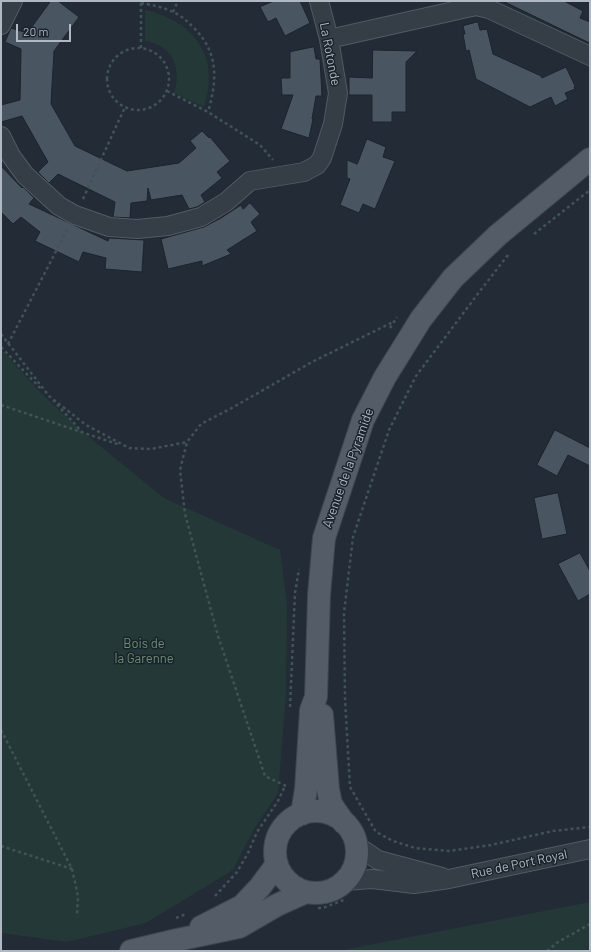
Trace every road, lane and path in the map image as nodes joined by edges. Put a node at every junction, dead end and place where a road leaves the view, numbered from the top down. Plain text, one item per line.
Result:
1 (13, 1) edge
2 (178, 1) edge
3 (318, 1) edge
4 (141, 2) edge
5 (173, 12) junction
6 (1, 25) edge
7 (329, 39) junction
8 (140, 48) junction
9 (590, 56) edge
10 (167, 91) junction
11 (208, 112) junction
12 (1, 136) edge
13 (590, 159) edge
14 (288, 175) junction
15 (590, 190) edge
16 (529, 238) dead end
17 (511, 252) dead end
18 (393, 321) dead end
19 (1, 334) edge
20 (1, 347) edge
21 (1, 405) edge
22 (83, 432) junction
23 (187, 442) junction
24 (128, 448) junction
25 (316, 697) junction
26 (1, 730) edge
27 (285, 786) dead end
28 (302, 814) junction
29 (344, 823) junction
30 (590, 827) edge
31 (356, 845) junction
32 (1, 846) edge
33 (590, 849) edge
34 (277, 864) junction
35 (72, 870) junction
36 (449, 879) junction
37 (349, 889) junction
38 (309, 900) junction
39 (77, 914) dead end
40 (590, 924) edge
41 (177, 940) junction
42 (131, 951) edge
43 (547, 951) edge

1 - 6 street
2 - 5 path
3 - 7 street, La Rotonde
4 - 5 path
4 - 8 path
5 - 11 path
7 - 9 street
7 - 14 street, La Rotonde
8 - 10 path
8 - 10 path
10 - 11 path
11 - 14 path
12 - 14 street, La Rotonde
13 - 25 main road, Avenue de la Pyramide
15 - 16 path
17 - 30 path
18 - 23 path
19 - 24 path
20 - 22 path
21 - 22 path
22 - 24 path
23 - 24 path
23 - 27 path
25 - 28 main road, Avenue de la Pyramide
25 - 29 main road
26 - 35 path
28 - 29 main road
28 - 34 main road
29 - 31 main road
31 - 36 street, Rue de Port Royal
31 - 37 main road
32 - 35 path
33 - 36 street, Rue de Port Royal
34 - 38 main road
34 - 41 main road
35 - 39 path
36 - 37 street, Rue de Port Royal
37 - 38 main road
37 - 38 path
38 - 41 main road
40 - 43 path
41 - 42 main road

